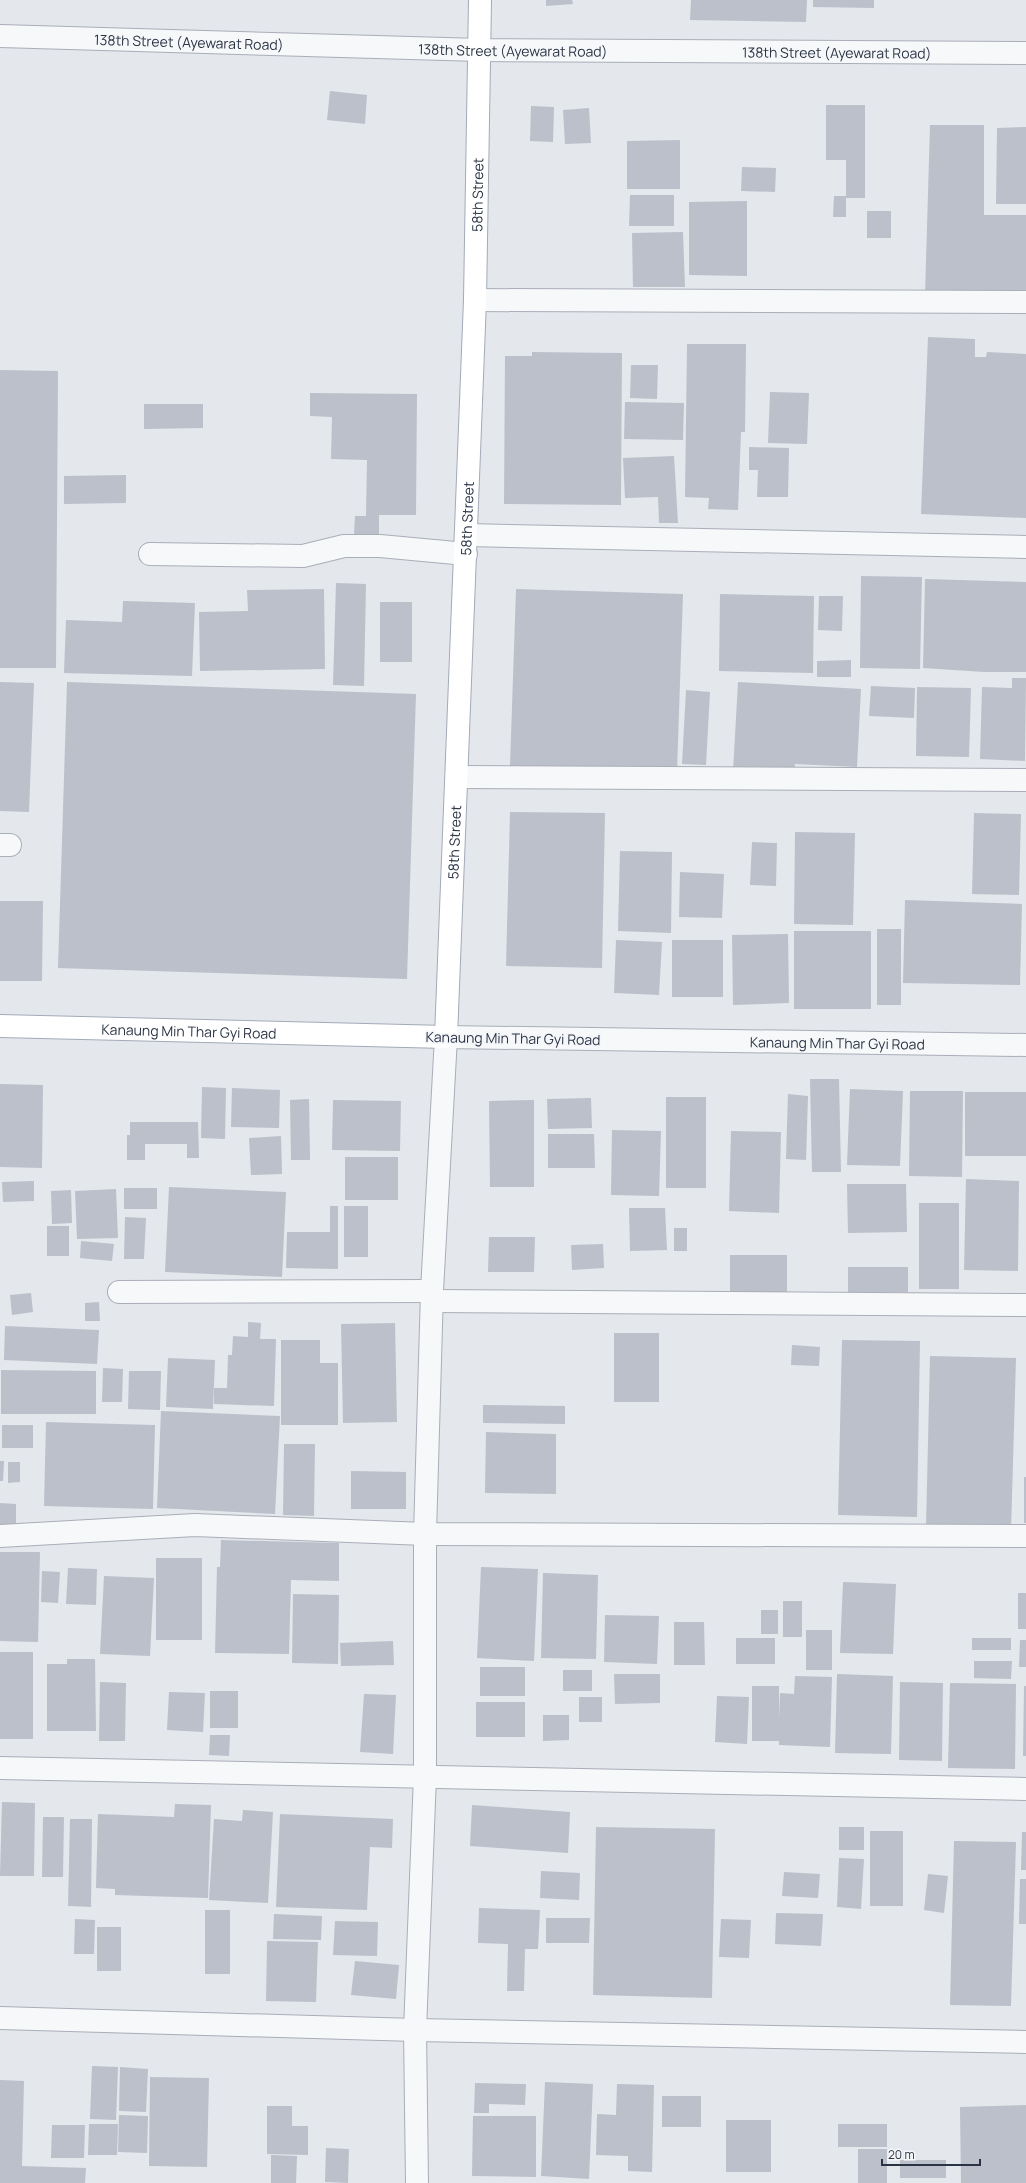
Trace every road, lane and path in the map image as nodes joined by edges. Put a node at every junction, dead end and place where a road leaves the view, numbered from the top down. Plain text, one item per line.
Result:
1 (480, 0) edge
2 (0, 36) edge
3 (480, 50) junction
4 (1026, 53) edge
5 (475, 300) junction
6 (1026, 302) edge
7 (466, 544) junction
8 (1026, 547) edge
9 (150, 554) dead end
10 (458, 777) junction
11 (1026, 780) edge
12 (0, 1026) edge
13 (446, 1037) junction
14 (1026, 1045) edge
15 (119, 1292) dead end
16 (432, 1296) junction
17 (1026, 1305) edge
18 (425, 1534) junction
19 (0, 1536) edge
20 (1026, 1536) edge
21 (0, 1768) edge
22 (425, 1776) junction
23 (1026, 1789) edge
24 (0, 2018) edge
25 (415, 2030) junction
26 (1026, 2042) edge
27 (417, 2183) edge

1 - 3 main road, 58th Street
2 - 3 street, 138th Street (Ayewarat Road)
3 - 4 street, 138th Street (Ayewarat Road)
3 - 5 main road, 58th Street
5 - 6 street
5 - 7 main road, 58th Street
7 - 8 street
7 - 9 street
7 - 10 main road, 58th Street
10 - 11 street
10 - 13 main road, 58th Street
12 - 13 main road, Kanaung Min Thar Gyi Road
13 - 14 street, Kanaung Min Thar Gyi Road
13 - 16 street
15 - 16 street
16 - 17 street
16 - 18 street
18 - 19 street
18 - 20 street
18 - 22 street
21 - 22 street
22 - 23 street
22 - 25 street
24 - 25 street
25 - 26 street
25 - 27 street

